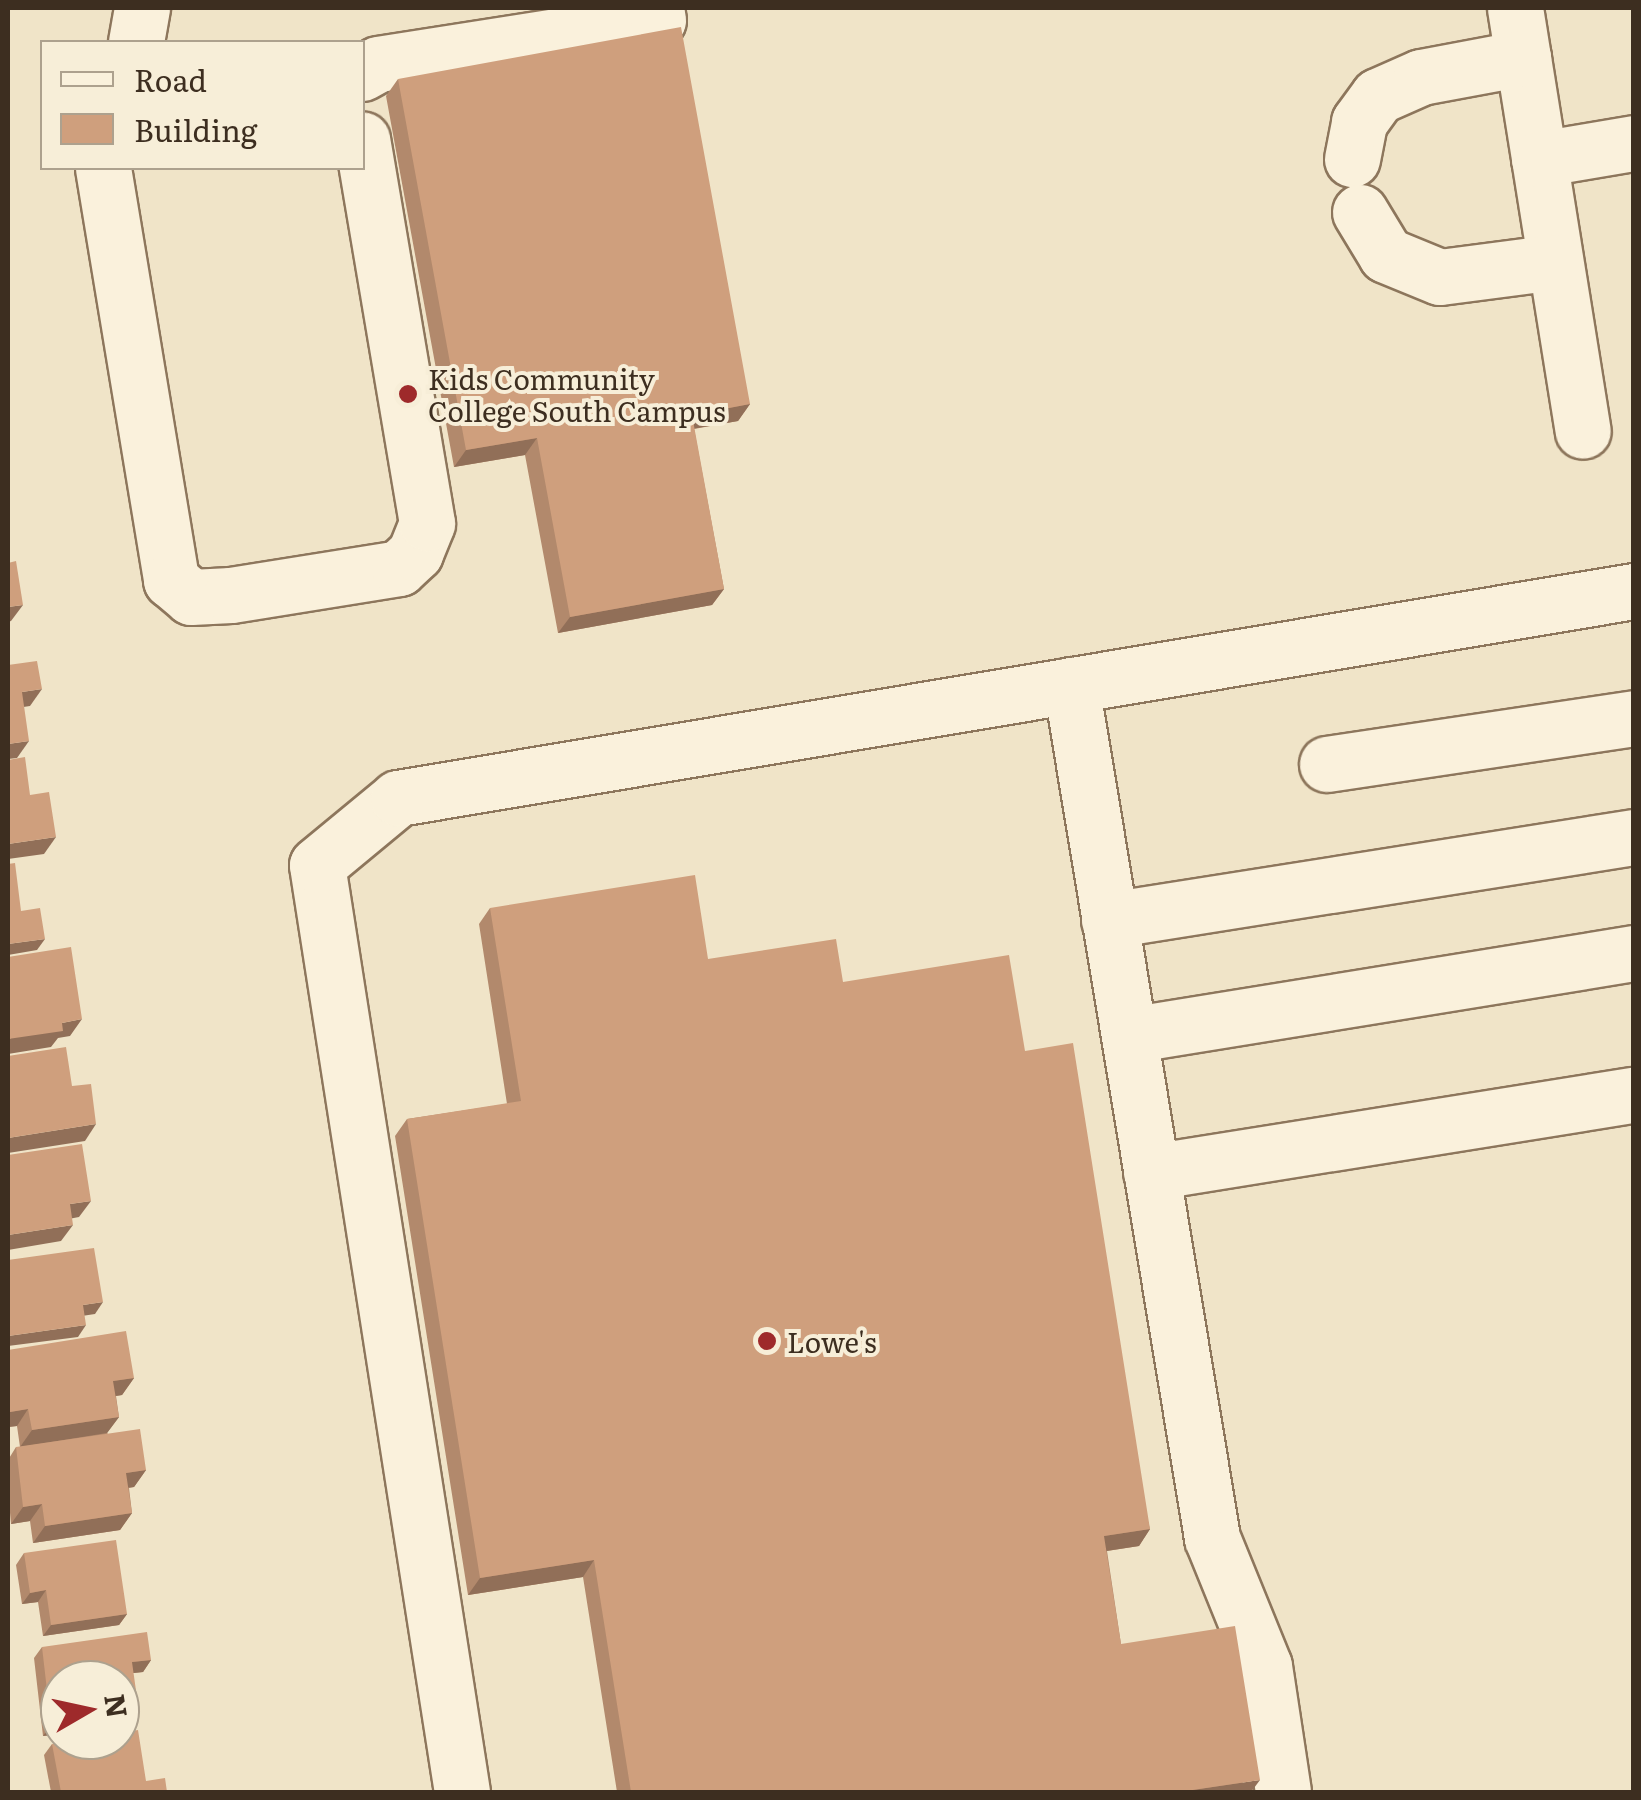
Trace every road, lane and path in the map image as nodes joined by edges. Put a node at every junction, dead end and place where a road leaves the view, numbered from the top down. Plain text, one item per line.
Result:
1 (142, 8) edge
2 (656, 8) edge
3 (1519, 33) edge
4 (136, 40) edge
5 (365, 71) edge
6 (1634, 143) edge
7 (365, 157) edge
8 (1352, 159) dead end
9 (1539, 159) junction
10 (103, 170) edge
11 (1360, 212) dead end
12 (1555, 262) junction
13 (1582, 431) dead end
14 (1634, 591) edge
15 (1070, 686) junction
16 (1634, 718) edge
17 (1326, 764) dead end
18 (1634, 838) edge
19 (1109, 920) junction
20 (1634, 953) edge
21 (1129, 1035) junction
22 (1634, 1096) edge
23 (1151, 1172) junction
24 (462, 1792) edge
25 (1282, 1792) edge

1 - 4 street
2 - 5 street
3 - 8 street
3 - 9 street
6 - 9 street
7 - 10 street
9 - 12 street
11 - 12 street
12 - 13 street
14 - 15 street
15 - 19 street
15 - 24 street
16 - 17 street
18 - 19 street
19 - 21 street
20 - 21 street
21 - 23 street
22 - 23 street
23 - 25 street

